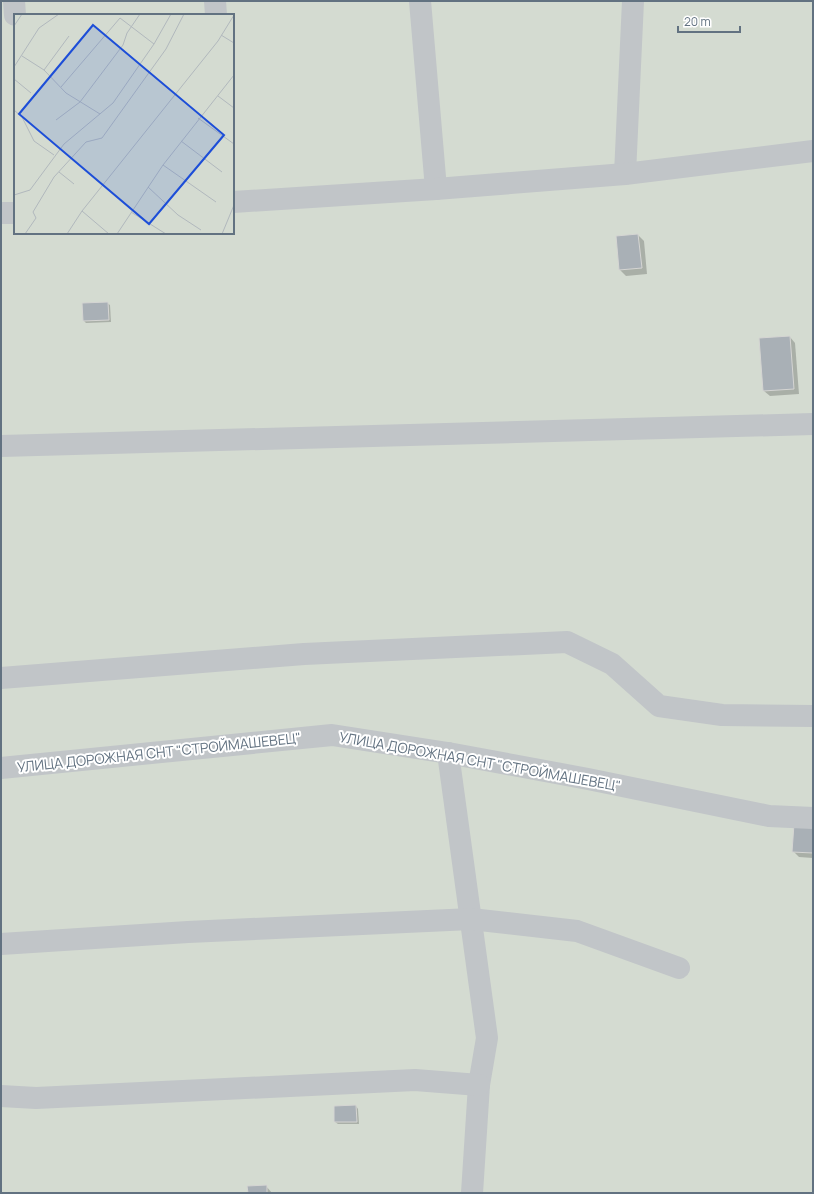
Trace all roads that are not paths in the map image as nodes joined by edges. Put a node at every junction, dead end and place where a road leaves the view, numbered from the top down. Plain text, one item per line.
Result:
1 (14, 1) edge
2 (215, 1) edge
3 (420, 1) edge
4 (633, 1) edge
5 (15, 14) edge
6 (216, 14) edge
7 (813, 151) edge
8 (625, 174) junction
9 (436, 189) junction
10 (234, 202) edge
11 (1, 213) edge
12 (14, 214) edge
13 (813, 424) edge
14 (1, 446) edge
15 (1, 678) edge
16 (813, 716) edge
17 (448, 753) junction
18 (1, 768) edge
19 (813, 818) edge
20 (471, 919) junction
21 (1, 944) edge
22 (679, 968) dead end
23 (479, 1085) junction
24 (1, 1096) edge
25 (472, 1193) edge

1 - 5 street
2 - 6 street
3 - 9 street
4 - 8 street
7 - 8 street
8 - 9 street
9 - 10 street
11 - 12 street
13 - 14 street
15 - 16 street
17 - 18 street, УЛИЦА ДОРОЖНАЯ СНТ "СТРОЙМАШЕВЕЦ"
17 - 19 street, УЛИЦА ДОРОЖНАЯ СНТ "СТРОЙМАШЕВЕЦ"
17 - 20 street
20 - 21 street
20 - 22 street
20 - 23 street
23 - 24 street
23 - 25 street

